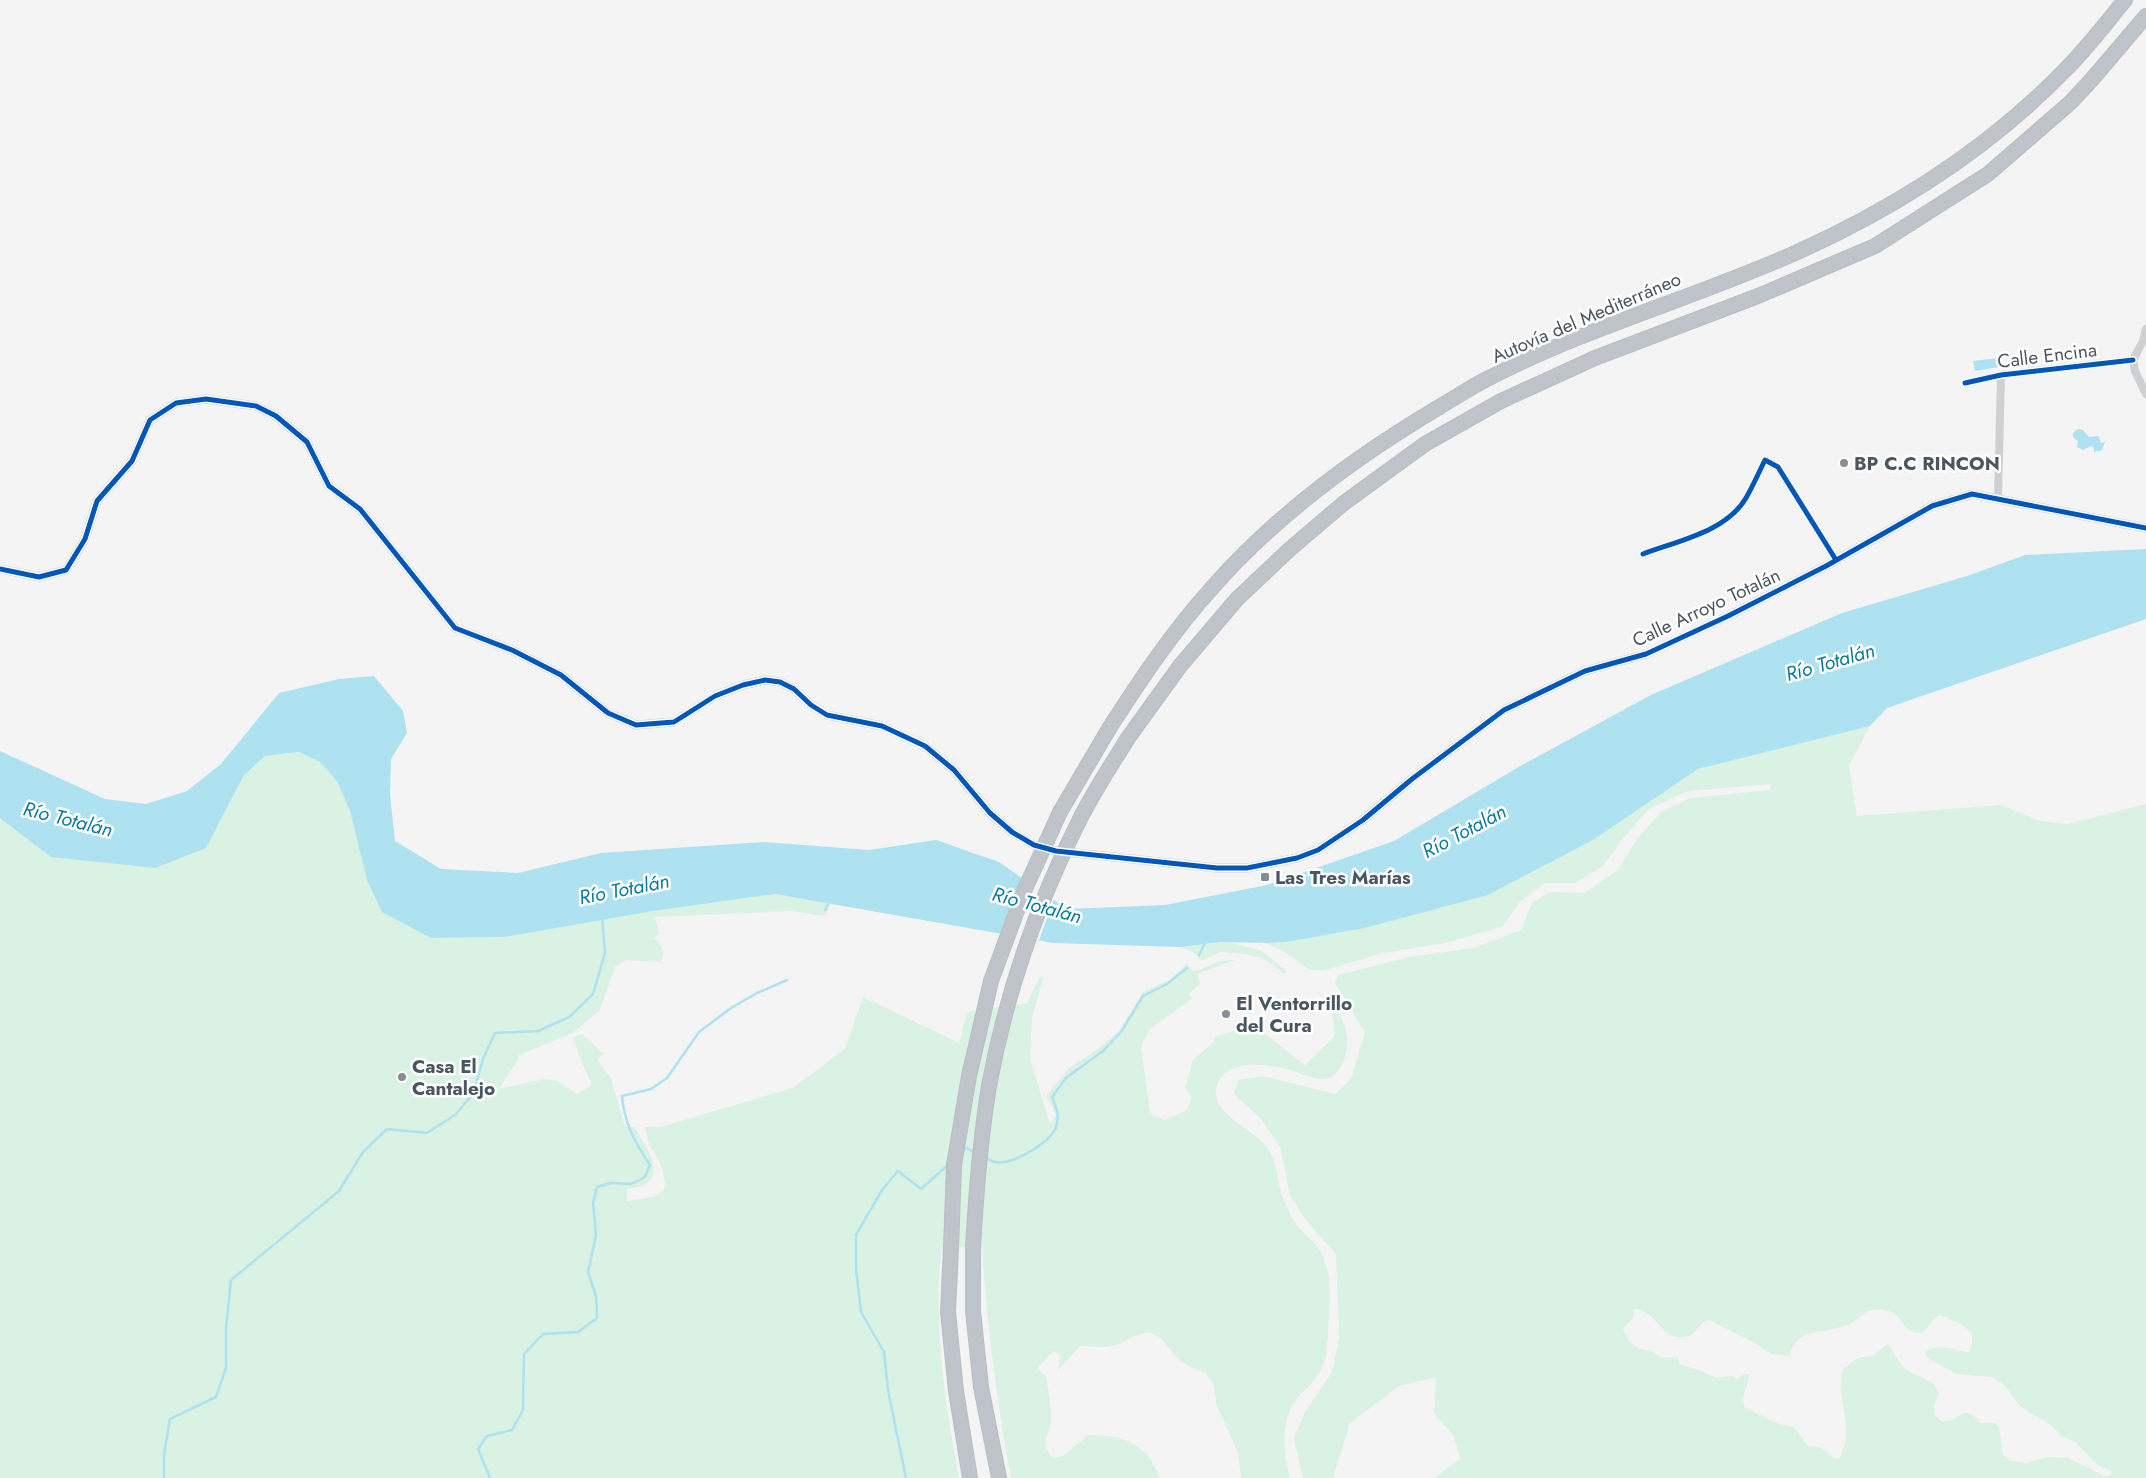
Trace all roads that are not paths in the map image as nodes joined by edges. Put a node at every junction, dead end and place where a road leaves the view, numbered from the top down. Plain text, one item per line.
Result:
1 (2114, 0) edge
2 (2125, 0) edge
3 (2146, 16) edge
4 (2146, 30) edge
5 (2081, 53) junction
6 (2094, 78) junction
7 (2146, 329) edge
8 (2133, 360) junction
9 (2001, 375) junction
10 (1965, 383) dead end
11 (2146, 394) edge
12 (1998, 499) junction
13 (2146, 528) edge
14 (1643, 554) dead end
15 (1836, 560) junction
16 (0, 569) edge
17 (970, 1478) edge
18 (999, 1478) edge

1 - 5 highway
2 - 5 highway, Autovía del Mediterráneo
3 - 6 highway
4 - 6 highway
5 - 17 highway, Autovía del Mediterráneo, bridge
6 - 18 highway, bridge
7 - 8 street
8 - 9 street, Calle Encina
8 - 11 street
9 - 10 street, Calle Encina
9 - 12 street
12 - 13 street, Calle Arroyo Totalán
12 - 15 street, Calle Arroyo Totalán
14 - 15 street
15 - 16 street, Calle Arroyo Totalán

